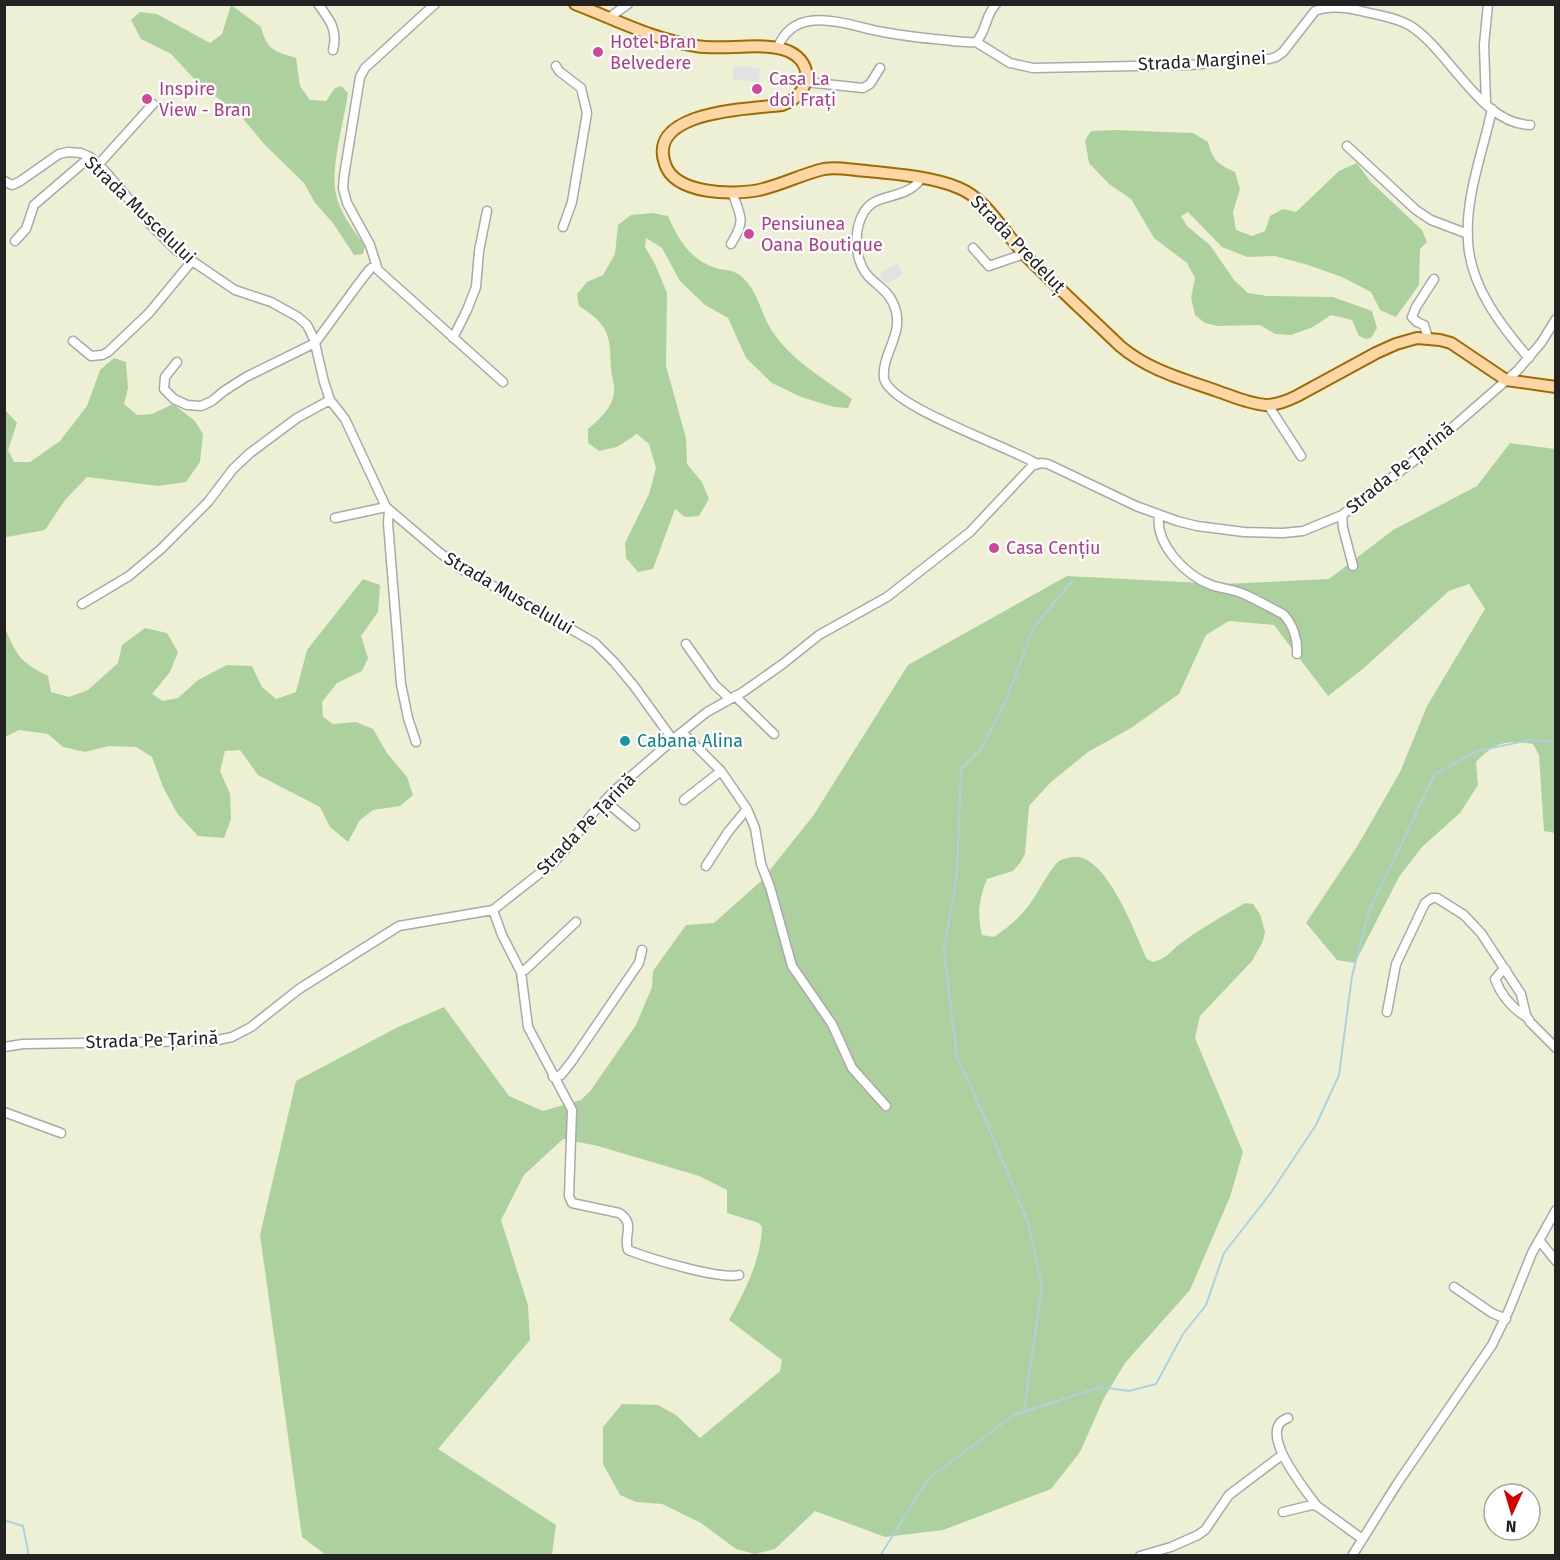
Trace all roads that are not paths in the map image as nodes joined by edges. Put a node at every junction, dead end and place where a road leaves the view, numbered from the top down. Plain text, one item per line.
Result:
1 (318, 4) edge
2 (435, 4) edge
3 (575, 4) edge
4 (628, 4) edge
5 (996, 4) edge
6 (1488, 4) edge
7 (610, 17) junction
8 (976, 42) junction
9 (777, 49) junction
10 (333, 50) dead end
11 (556, 66) dead end
12 (880, 68) dead end
13 (806, 82) junction
14 (153, 104) dead end
15 (1489, 106) junction
16 (1530, 125) dead end
17 (1347, 146) dead end
18 (90, 157) junction
19 (98, 165) junction
20 (921, 179) junction
21 (4, 181) edge
22 (732, 192) junction
23 (487, 211) dead end
24 (564, 227) dead end
25 (1468, 234) junction
26 (15, 241) dead end
27 (731, 244) dead end
28 (973, 248) dead end
29 (1024, 254) junction
30 (192, 261) junction
31 (376, 265) junction
32 (1434, 279) dead end
33 (1556, 318) edge
34 (453, 338) junction
35 (1428, 338) junction
36 (74, 341) dead end
37 (315, 343) junction
38 (1529, 358) junction
39 (177, 362) dead end
40 (1506, 380) junction
41 (503, 382) dead end
42 (1556, 387) edge
43 (330, 400) junction
44 (1268, 405) junction
45 (1301, 456) dead end
46 (1037, 464) junction
47 (388, 508) junction
48 (1159, 515) junction
49 (1342, 515) junction
50 (335, 518) dead end
51 (1353, 566) dead end
52 (82, 604) dead end
53 (686, 644) dead end
54 (1297, 654) dead end
55 (733, 697) junction
56 (682, 732) junction
57 (774, 734) dead end
58 (673, 740) junction
59 (416, 742) dead end
60 (721, 771) junction
61 (684, 800) dead end
62 (605, 801) junction
63 (747, 809) junction
64 (635, 826) dead end
65 (706, 866) dead end
66 (493, 910) junction
67 (576, 922) dead end
68 (642, 950) dead end
69 (1506, 970) junction
70 (521, 972) junction
71 (1387, 1012) dead end
72 (1528, 1018) junction
73 (4, 1047) edge
74 (1556, 1048) edge
75 (553, 1077) junction
76 (886, 1106) dead end
77 (4, 1112) edge
78 (62, 1133) dead end
79 (1556, 1210) edge
80 (1539, 1240) junction
81 (1556, 1261) edge
82 (739, 1275) dead end
83 (1454, 1287) dead end
84 (1506, 1319) junction
85 (1288, 1418) dead end
86 (1282, 1455) junction
87 (1317, 1506) junction
88 (1283, 1512) dead end
89 (1361, 1538) junction
90 (1140, 1556) edge
91 (1352, 1556) edge

1 - 10 street
2 - 31 street
3 - 7 main road
4 - 7 street
5 - 8 street
6 - 15 street
7 - 9 main road
8 - 9 street
8 - 15 street, Strada Marginei
9 - 13 main road
11 - 24 street
12 - 13 street
13 - 22 main road, Strada Predeluț
14 - 19 street
15 - 16 street, Strada Marginei
15 - 25 street
17 - 25 street
18 - 19 street, Strada Muscelului
18 - 21 street, Strada Muscelului
18 - 26 street
19 - 30 street, Strada Muscelului
20 - 22 main road, Strada Predeluț
20 - 29 main road, Strada Predeluț
20 - 46 street, Strada Pe Țarină
22 - 27 street
23 - 34 street
25 - 38 street
28 - 29 street
29 - 44 main road, Strada Predeluț
30 - 36 street
30 - 37 street, Strada Muscelului
31 - 34 street
31 - 37 street
32 - 35 street
33 - 38 street, Strada Pe Țarină
34 - 41 street
35 - 40 main road
35 - 44 main road
37 - 39 street
37 - 43 street, Strada Muscelului
38 - 40 street, Strada Pe Țarină
40 - 42 main road
40 - 49 street, Strada Pe Țarină
43 - 47 street, Strada Muscelului
43 - 52 street
44 - 45 street
46 - 48 street, Strada Pe Țarină
46 - 55 street, Strada Pe Țarină
47 - 50 street
47 - 58 street, Strada Muscelului
47 - 59 street
48 - 49 street, Strada Pe Țarină
48 - 54 street
49 - 51 street
53 - 55 street
55 - 56 street, Strada Pe Țarină
55 - 57 street
56 - 58 street, Strada Pe Țarină
56 - 60 street
58 - 62 street, Strada Pe Țarină
60 - 61 street
60 - 63 street
62 - 64 street
62 - 66 street, Strada Pe Țarină
63 - 65 street
63 - 76 street
66 - 70 street
66 - 73 street, Strada Pe Țarină
67 - 70 street
68 - 75 street
69 - 71 street
69 - 72 street
69 - 72 street
70 - 75 street
72 - 74 street
75 - 82 street
77 - 78 street
79 - 80 street
80 - 81 street
80 - 84 street
83 - 84 street
84 - 89 street
85 - 86 street
86 - 87 street
86 - 90 street
87 - 88 street
87 - 89 street
89 - 91 street

